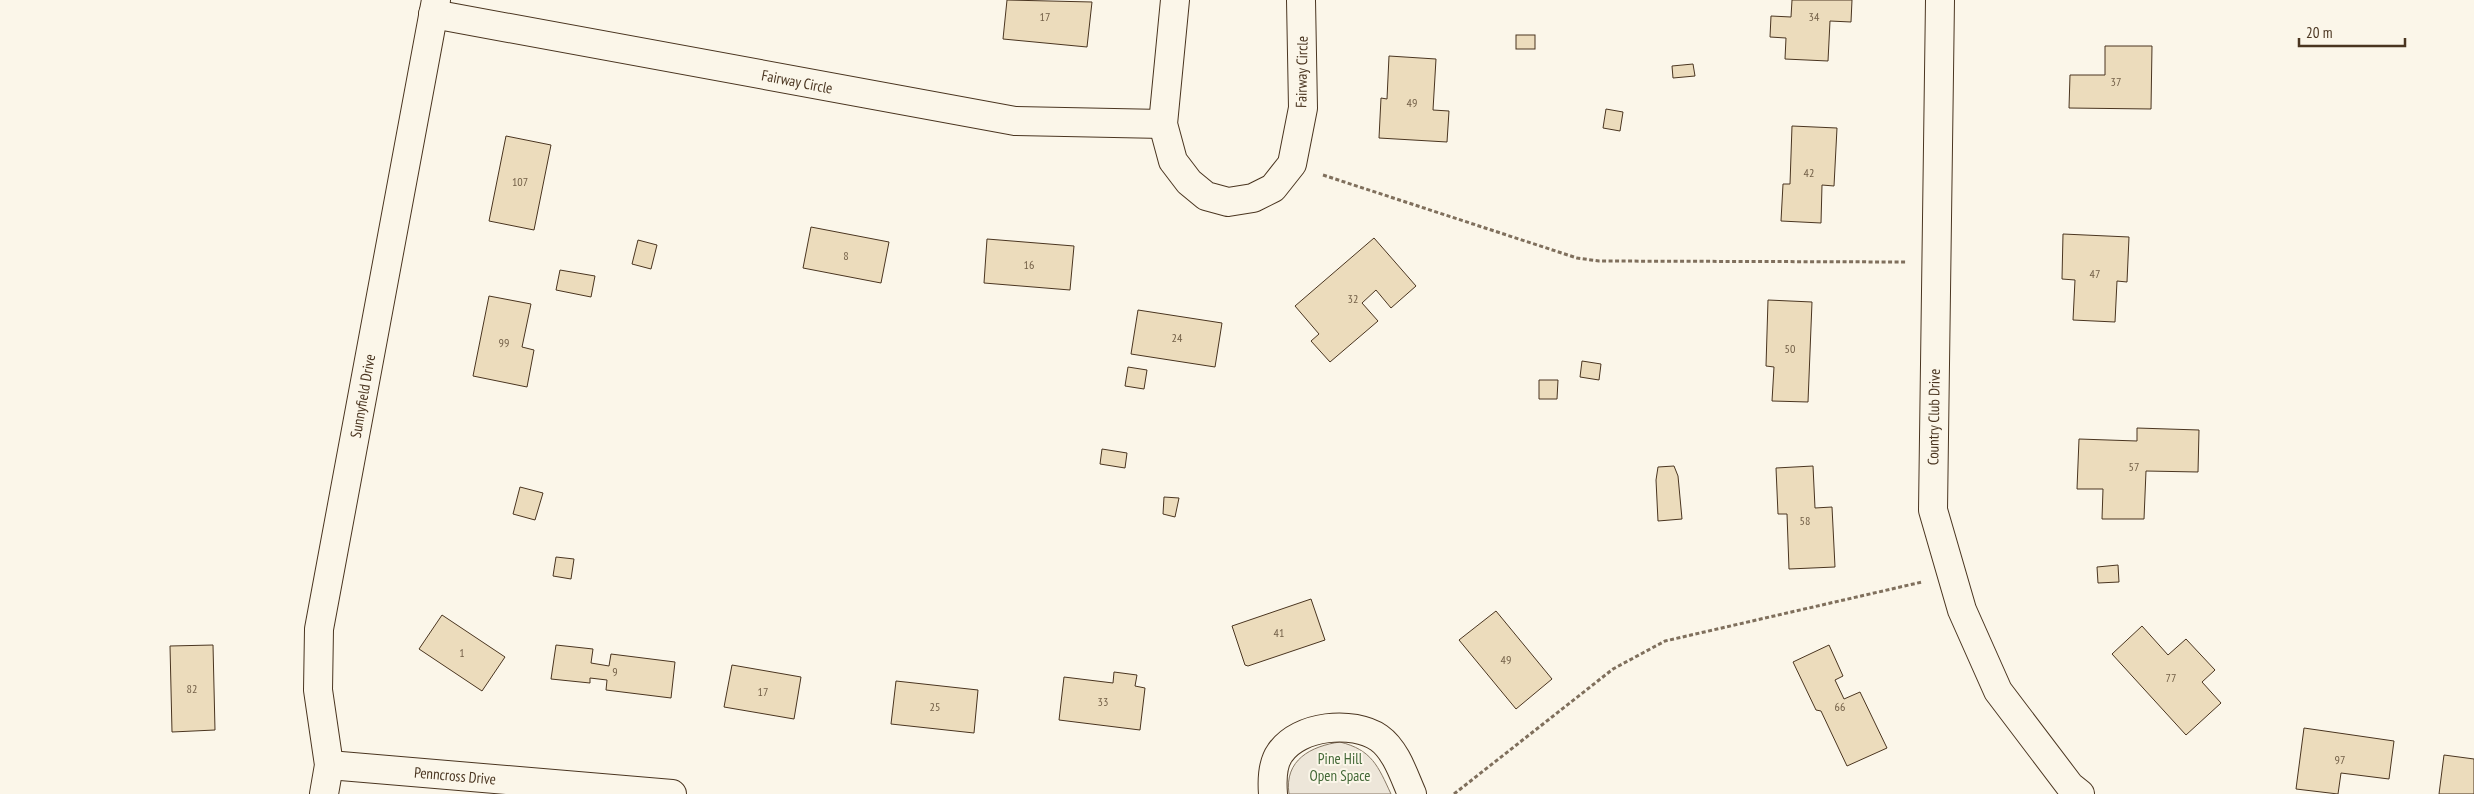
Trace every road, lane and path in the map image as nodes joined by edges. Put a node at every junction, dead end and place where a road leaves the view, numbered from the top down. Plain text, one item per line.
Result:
1 (1175, 0) edge
2 (1301, 0) edge
3 (1940, 0) edge
4 (435, 7) edge
5 (1162, 124) junction
6 (1292, 164) junction
7 (1936, 262) junction
8 (1952, 575) junction
9 (329, 765) junction
10 (324, 794) edge
11 (672, 794) edge
12 (1273, 794) edge
13 (1412, 794) edge
14 (1454, 794) edge
15 (2080, 794) edge

1 - 5 street, Fairway Circle
2 - 6 street, Fairway Circle
3 - 7 street, Country Club Drive
4 - 5 street, Fairway Circle
4 - 9 street, Sunnyfield Drive
5 - 6 street, Fairway Circle
6 - 7 path
7 - 8 street, Country Club Drive
8 - 14 path
8 - 15 street, Country Club Drive
9 - 10 street, Sunnyfield Drive
9 - 11 street, Penncross Drive
12 - 13 street

